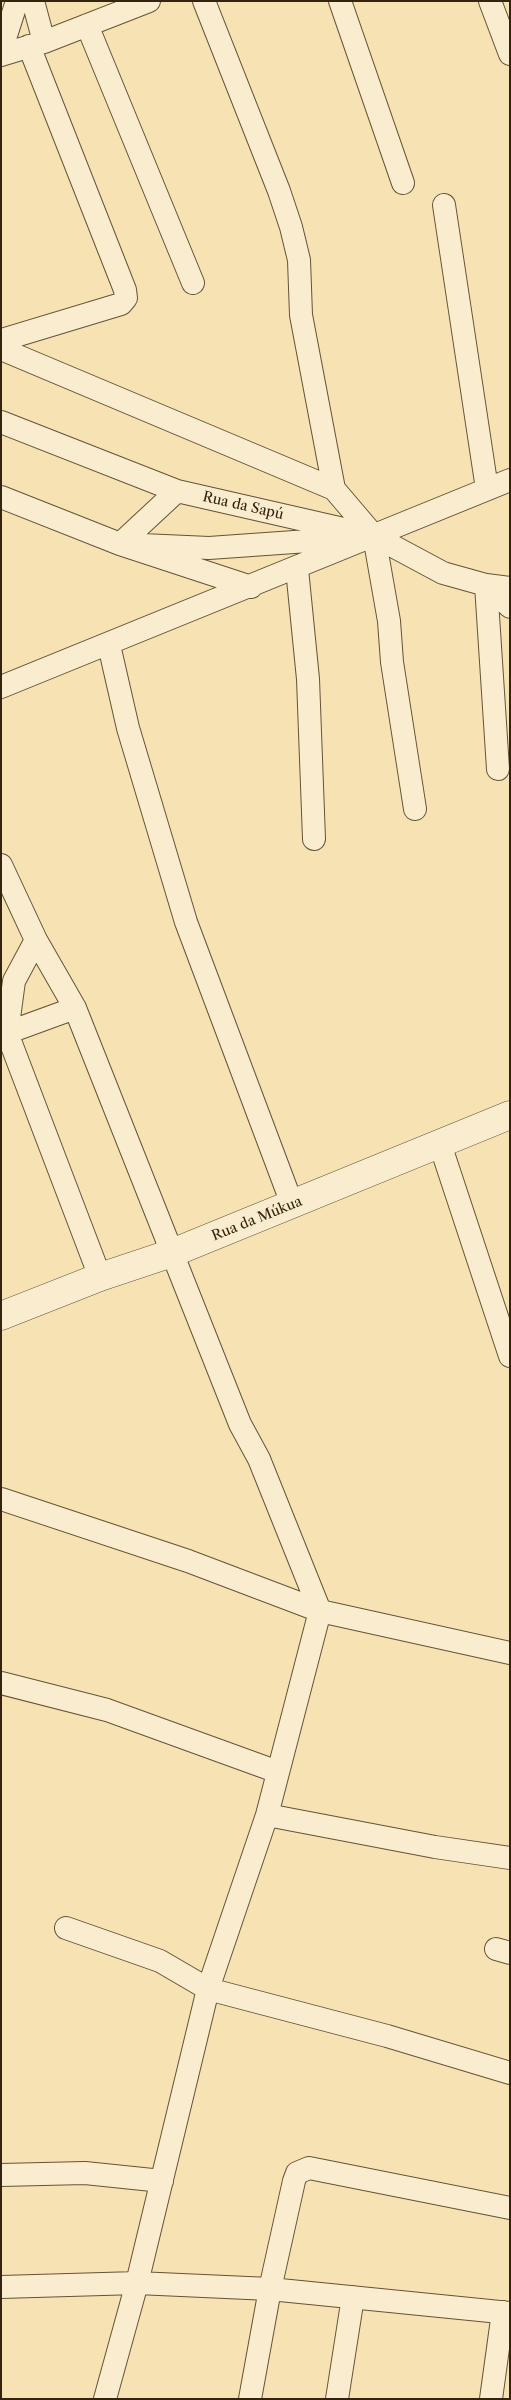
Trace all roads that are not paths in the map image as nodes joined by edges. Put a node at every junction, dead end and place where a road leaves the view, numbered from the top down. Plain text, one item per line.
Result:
1 (17, 1) edge
2 (33, 1) edge
3 (149, 1) edge
4 (204, 1) edge
5 (340, 1) edge
6 (490, 1) edge
7 (87, 25) junction
8 (37, 44) junction
9 (1, 53) edge
10 (510, 54) edge
11 (404, 183) dead end
12 (444, 205) dead end
13 (193, 283) dead end
14 (2, 344) edge
15 (1, 422) edge
16 (510, 480) edge
17 (334, 489) junction
18 (487, 489) junction
19 (177, 491) junction
20 (1, 497) edge
21 (374, 536) junction
22 (120, 544) junction
23 (297, 569) junction
24 (486, 585) junction
25 (251, 587) junction
26 (510, 588) edge
27 (510, 607) edge
28 (109, 645) junction
29 (500, 660) edge
30 (1, 687) edge
31 (498, 769) dead end
32 (415, 809) dead end
33 (314, 839) dead end
34 (1, 865) edge
35 (36, 940) junction
36 (75, 1008) junction
37 (4, 1034) edge
38 (510, 1115) edge
39 (440, 1144) junction
40 (292, 1204) junction
41 (172, 1253) junction
42 (100, 1277) junction
43 (1, 1316) edge
44 (510, 1356) edge
45 (1, 1500) edge
46 (320, 1611) junction
47 (510, 1653) edge
48 (1, 1683) edge
49 (278, 1772) junction
50 (268, 1815) junction
51 (510, 1858) edge
52 (66, 1928) dead end
53 (208, 1989) junction
54 (510, 2073) edge
55 (1, 2176) edge
56 (162, 2181) junction
57 (510, 2208) edge
58 (137, 2283) junction
59 (1, 2287) edge
60 (270, 2289) junction
61 (353, 2297) junction
62 (506, 2312) edge
63 (105, 2399) edge
64 (250, 2399) edge
65 (337, 2399) edge
66 (491, 2399) edge

1 - 9 street
2 - 8 street
3 - 7 street
4 - 17 street
5 - 11 street
6 - 10 street
7 - 8 street
7 - 13 street
8 - 9 street
8 - 14 street
12 - 18 street
14 - 17 street
15 - 19 street, Rua da Sapú
16 - 18 street
17 - 21 street
18 - 21 street
19 - 21 street, Rua da Sapú
19 - 22 street
20 - 22 street
21 - 22 street
21 - 23 street
21 - 24 street, Rua da Sapú
21 - 32 street
22 - 25 street
23 - 25 street
23 - 33 street
24 - 26 street, Rua da Sapú
24 - 27 street, Rua da Sapú
24 - 29 street
25 - 28 street
28 - 30 street
28 - 40 street
29 - 31 street
34 - 35 street
35 - 36 street
35 - 37 street
36 - 37 street
36 - 41 street
37 - 42 street
38 - 39 street, Rua da Múkua
39 - 40 street, Rua da Múkua
39 - 44 street
40 - 41 street, Rua da Múkua
41 - 42 street, Rua da Múkua
41 - 46 street
42 - 43 street, Rua da Múkua
45 - 46 street
46 - 47 street
46 - 49 street
48 - 49 street
49 - 50 street
50 - 51 street
50 - 53 street
52 - 53 street
53 - 54 street
53 - 56 street
55 - 56 street
56 - 58 street
57 - 60 street
58 - 59 street
58 - 60 street
58 - 63 street
60 - 61 street
60 - 64 street
61 - 62 street
61 - 65 street
62 - 66 street

